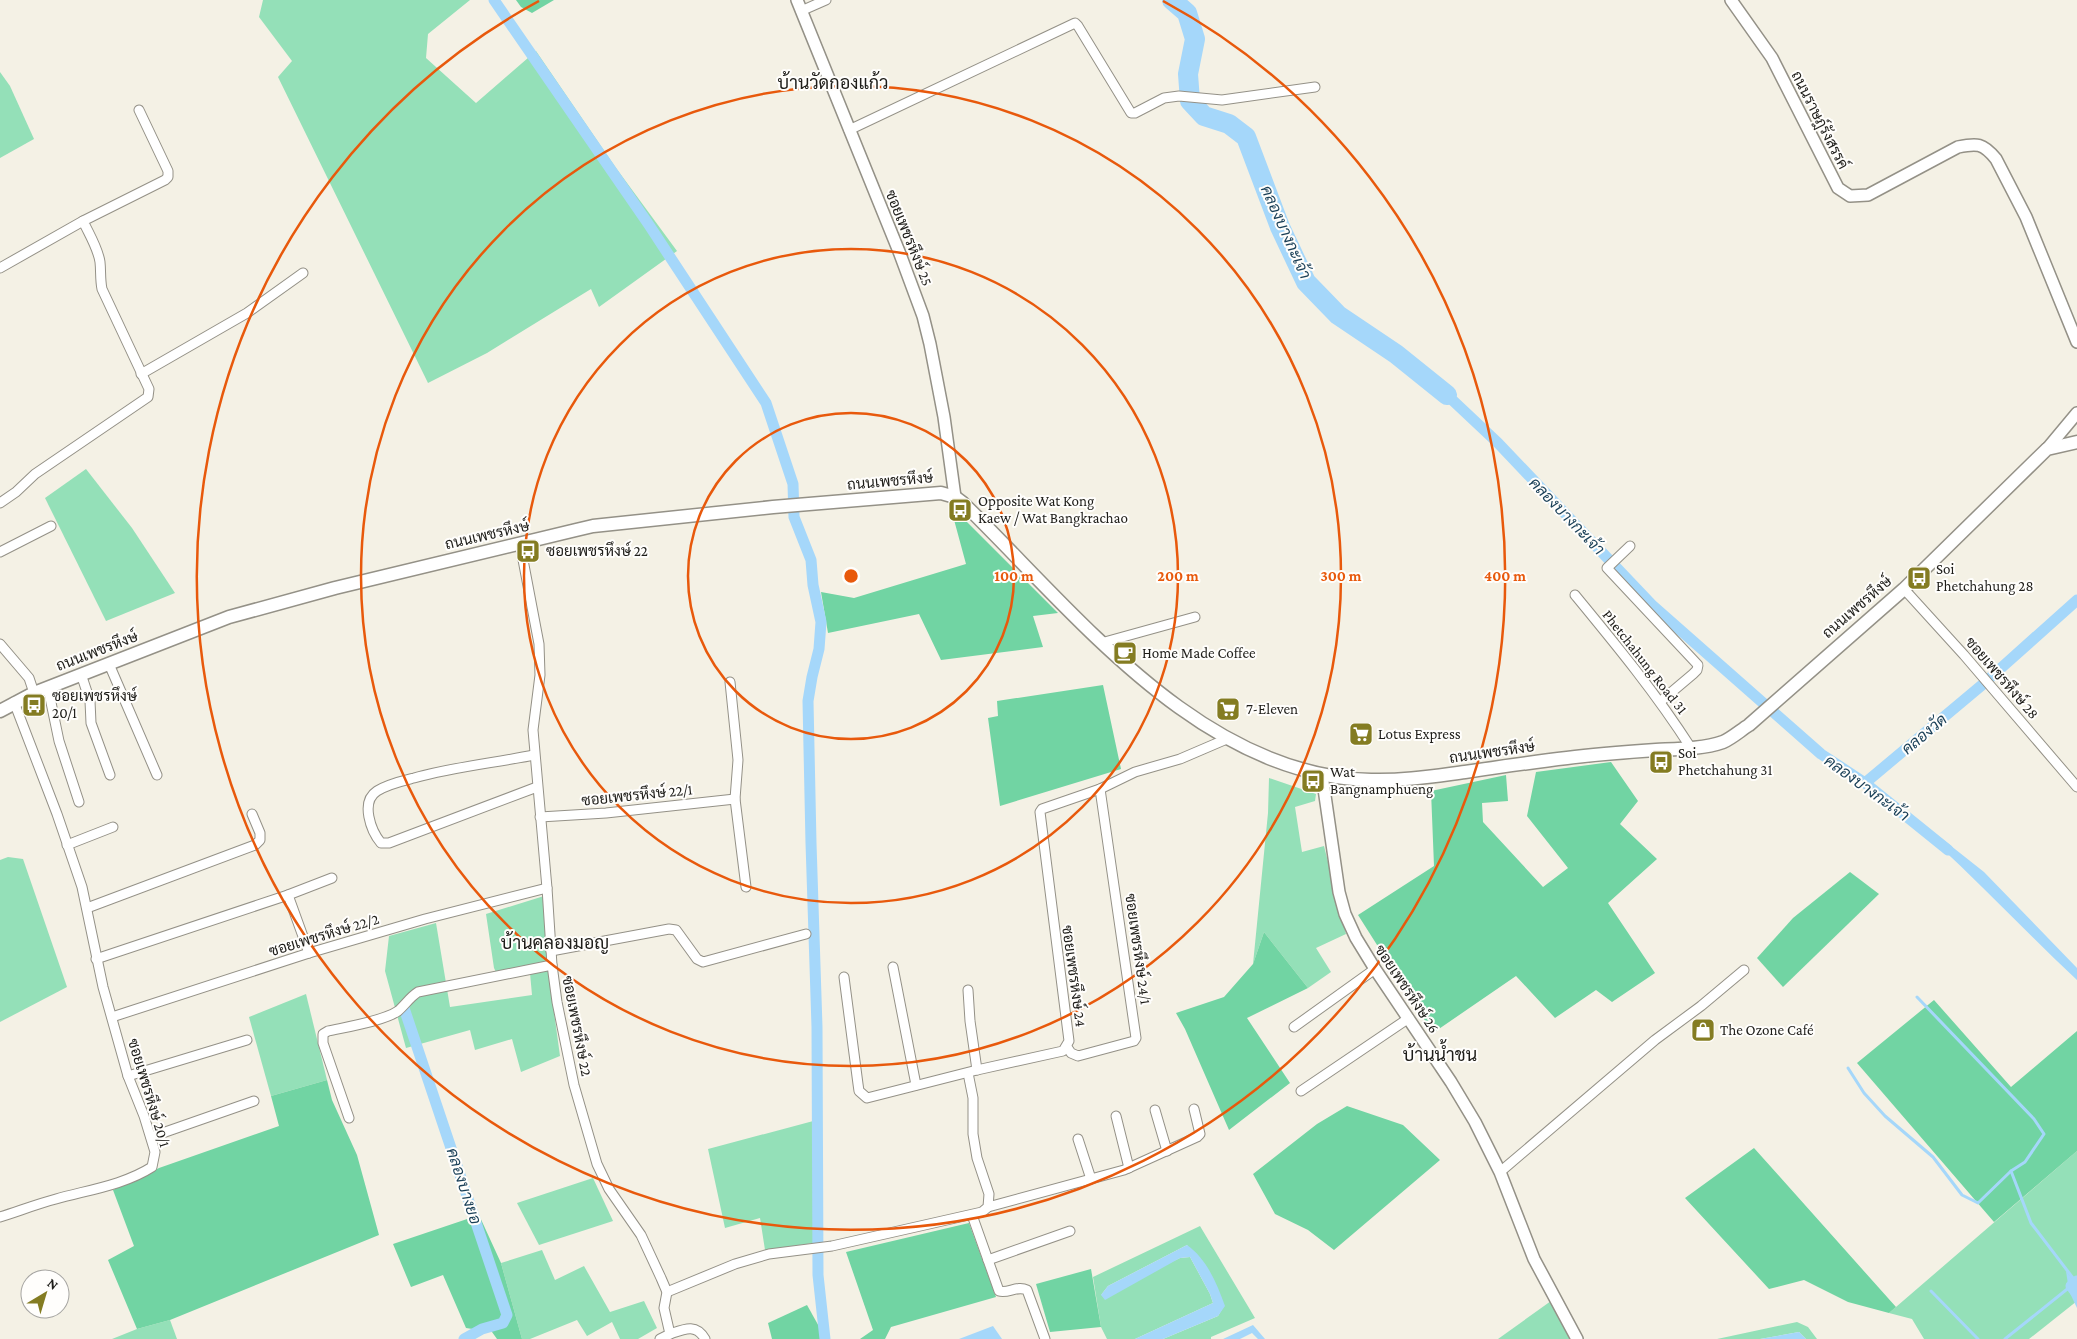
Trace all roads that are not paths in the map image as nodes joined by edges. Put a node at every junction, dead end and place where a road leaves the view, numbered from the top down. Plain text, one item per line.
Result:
1 (826, 0) edge
2 (1731, 0) edge
3 (799, 6) edge
4 (1315, 87) dead end
5 (139, 110) dead end
6 (849, 130) junction
7 (84, 222) junction
8 (0, 268) edge
9 (304, 273) dead end
10 (2077, 342) edge
11 (141, 374) junction
12 (2077, 414) edge
13 (2077, 442) edge
14 (2048, 449) junction
15 (956, 498) junction
16 (0, 503) edge
17 (51, 526) dead end
18 (520, 544) junction
19 (1630, 546) dead end
20 (0, 552) edge
21 (1904, 589) junction
22 (1575, 595) dead end
23 (1195, 617) dead end
24 (1101, 643) junction
25 (0, 644) edge
26 (109, 664) junction
27 (80, 674) junction
28 (730, 682) dead end
29 (48, 688) junction
30 (34, 693) junction
31 (1661, 701) junction
32 (14, 702) junction
33 (0, 711) edge
34 (1229, 738) junction
35 (1691, 748) junction
36 (534, 755) junction
37 (110, 774) dead end
38 (157, 775) dead end
39 (1322, 775) junction
40 (537, 787) junction
41 (2077, 787) edge
42 (1100, 789) junction
43 (736, 799) junction
44 (80, 802) dead end
45 (252, 814) dead end
46 (540, 817) junction
47 (112, 827) dead end
48 (67, 845) junction
49 (332, 878) dead end
50 (746, 887) dead end
51 (547, 888) junction
52 (288, 895) junction
53 (87, 908) junction
54 (806, 934) dead end
55 (551, 950) junction
56 (310, 953) junction
57 (96, 959) junction
58 (552, 965) junction
59 (893, 966) dead end
60 (1375, 969) junction
61 (1744, 970) dead end
62 (844, 977) dead end
63 (968, 990) dead end
64 (112, 1017) junction
65 (1409, 1018) junction
66 (1294, 1027) dead end
67 (247, 1040) dead end
68 (1067, 1047) junction
69 (977, 1070) junction
70 (968, 1073) junction
71 (128, 1076) junction
72 (916, 1085) junction
73 (1301, 1091) dead end
74 (254, 1101) dead end
75 (1194, 1109) dead end
76 (1155, 1110) dead end
77 (1116, 1116) dead end
78 (349, 1118) dead end
79 (150, 1137) junction
80 (1078, 1139) dead end
81 (1167, 1151) junction
82 (1129, 1168) junction
83 (1500, 1172) junction
84 (1091, 1179) junction
85 (988, 1207) junction
86 (972, 1215) junction
87 (0, 1216) edge
88 (1070, 1231) dead end
89 (988, 1260) junction
90 (667, 1292) junction
91 (670, 1334) junction
92 (660, 1339) edge
93 (705, 1339) edge
94 (1045, 1339) edge
95 (1577, 1339) edge

1 - 3 street
2 - 10 street, ถนนราษฎ์รังสรรค์
3 - 6 street, ซอยเพชรหึงษ์ 25
4 - 6 street
5 - 7 street
6 - 15 street, ซอยเพชรหึงษ์ 25
7 - 8 street
7 - 11 street
9 - 11 street
11 - 16 street
12 - 14 street
13 - 14 main road
14 - 21 main road, ถนนเพชรหึงษ์
15 - 18 main road, ถนนเพชรหึงษ์
15 - 24 main road, ถนนเพชรหึงษ์
17 - 20 street
18 - 26 main road, ถนนเพชรหึงษ์
18 - 36 street, ซอยเพชรหึงษ์ 22
19 - 31 street
21 - 35 main road, ถนนเพชรหึงษ์
21 - 41 street, ซอยเพชรหึงษ์ 28
22 - 31 street, Phetchahung Road 31
23 - 24 street
24 - 34 main road, ถนนเพชรหึงษ์
25 - 30 street
26 - 27 main road, ถนนเพชรหึงษ์
26 - 38 street
27 - 29 main road, ถนนเพชรหึงษ์
27 - 37 street
28 - 43 street
29 - 30 main road, ถนนเพชรหึงษ์
29 - 44 street
30 - 32 main road, ถนนเพชรหึงษ์
31 - 35 street, Phetchahung Road 31
32 - 33 main road, ถนนเพชรหึงษ์
32 - 48 street, ซอยเพชรหึงษ์ 20/1
34 - 39 main road, ถนนเพชรหึงษ์
34 - 42 street, ซอยเพชรหึงษ์ 24
35 - 39 main road, ถนนเพชรหึงษ์
36 - 40 street, ซอยเพชรหึงษ์ 22
36 - 40 street
39 - 60 street, ซอยเพชรหึงษ์ 26
40 - 46 street, ซอยเพชรหึงษ์ 22
42 - 68 street, ซอยเพชรหึงษ์ 24
42 - 68 street, ซอยเพชรหึงษ์ 24/1
43 - 46 street, ซอยเพชรหึงษ์ 22/1
43 - 50 street
45 - 53 street
46 - 51 street, ซอยเพชรหึงษ์ 22
47 - 48 street
48 - 53 street, ซอยเพชรหึงษ์ 20/1
49 - 52 street
51 - 55 street, ซอยเพชรหึงษ์ 22
51 - 56 street, ซอยเพชรหึงษ์ 22/2
52 - 56 street
52 - 57 street
53 - 57 street, ซอยเพชรหึงษ์ 20/1
54 - 55 street
55 - 58 street, ซอยเพชรหึงษ์ 22
56 - 64 street, ซอยเพชรหึงษ์ 22/2
57 - 64 street, ซอยเพชรหึงษ์ 20/1
58 - 78 street
58 - 90 street, ซอยเพชรหึงษ์ 22
59 - 72 street
60 - 65 street, ซอยเพชรหึงษ์ 26
60 - 66 street
61 - 83 street
62 - 72 street, ซอยเพชรหึงษ์ 24
63 - 69 street
64 - 71 street, ซอยเพชรหึงษ์ 20/1
65 - 73 street
65 - 83 street, ซอยเพชรหึงษ์ 26
67 - 71 street
68 - 69 street, ซอยเพชรหึงษ์ 24
69 - 70 street, ซอยเพชรหึงษ์ 24
70 - 72 street, ซอยเพชรหึงษ์ 24
70 - 85 street
71 - 79 street, ซอยเพชรหึงษ์ 20/1
74 - 79 street
75 - 81 street
76 - 81 street
77 - 82 street
79 - 87 street, ซอยเพชรหึงษ์ 20/1
80 - 84 street
81 - 82 street
82 - 84 street
83 - 95 street, ซอยเพชรหึงษ์ 26
84 - 85 street
85 - 86 street
86 - 89 street
86 - 90 street
88 - 89 street
89 - 94 street
90 - 91 street, ซอยเพชรหึงษ์ 22
91 - 92 street
91 - 93 street

